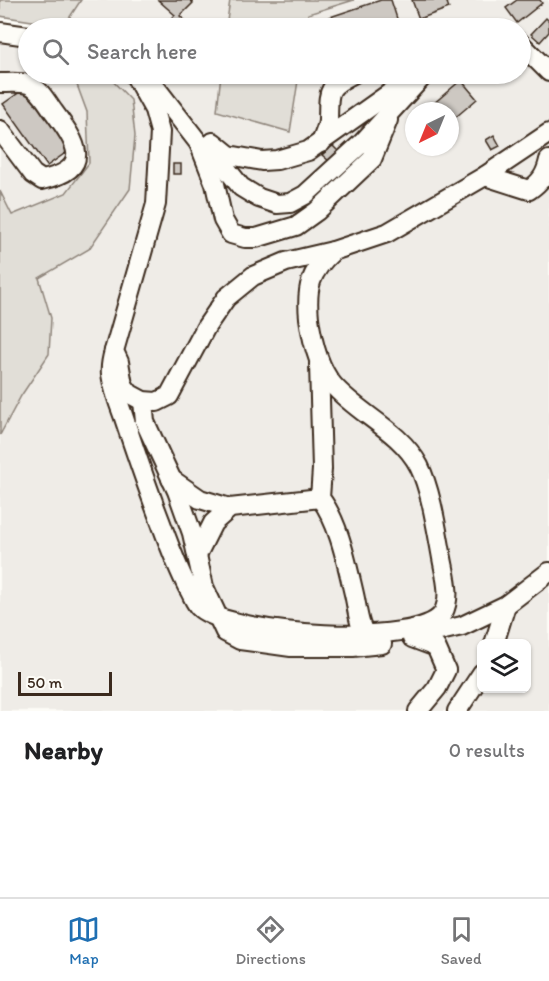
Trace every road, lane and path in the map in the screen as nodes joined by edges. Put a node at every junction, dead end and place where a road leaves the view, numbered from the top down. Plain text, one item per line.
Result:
1 (0, 32) edge
2 (18, 35) edge
3 (531, 54) edge
4 (549, 72) edge
5 (0, 83) edge
6 (18, 84) edge
7 (28, 84) edge
8 (144, 84) edge
9 (145, 84) edge
10 (147, 84) edge
11 (149, 84) edge
12 (337, 84) edge
13 (403, 84) edge
14 (416, 84) edge
15 (392, 109) junction
16 (0, 130) edge
17 (549, 133) edge
18 (198, 142) junction
19 (321, 143) junction
20 (549, 160) edge
21 (485, 176) junction
22 (333, 250) junction
23 (137, 266) junction
24 (114, 351) junction
25 (320, 362) junction
26 (143, 401) junction
27 (145, 422) junction
28 (126, 427) junction
29 (171, 479) junction
30 (320, 498) junction
31 (230, 508) junction
32 (197, 555) junction
33 (549, 572) edge
34 (506, 604) junction
35 (218, 618) junction
36 (412, 638) junction
37 (368, 639) junction
38 (496, 639) edge
39 (477, 681) edge
40 (418, 711) edge
41 (457, 711) edge

1 - 2 street
3 - 4 street
5 - 6 street
7 - 16 street
8 - 23 street
9 - 23 street
10 - 18 street
11 - 19 street
12 - 19 street
13 - 19 street
14 - 15 street
15 - 18 street
15 - 18 street
17 - 21 street
20 - 21 street
21 - 22 street
22 - 25 street
22 - 26 street
23 - 24 street
24 - 26 street
24 - 28 street
25 - 30 street
25 - 37 street
26 - 27 street
27 - 28 street
27 - 29 street
28 - 35 street
29 - 31 street
29 - 32 street
30 - 31 street
30 - 37 street
31 - 32 street
32 - 35 street
33 - 34 street
34 - 36 street
34 - 38 street
35 - 37 street
36 - 37 street
36 - 40 street
39 - 41 street

